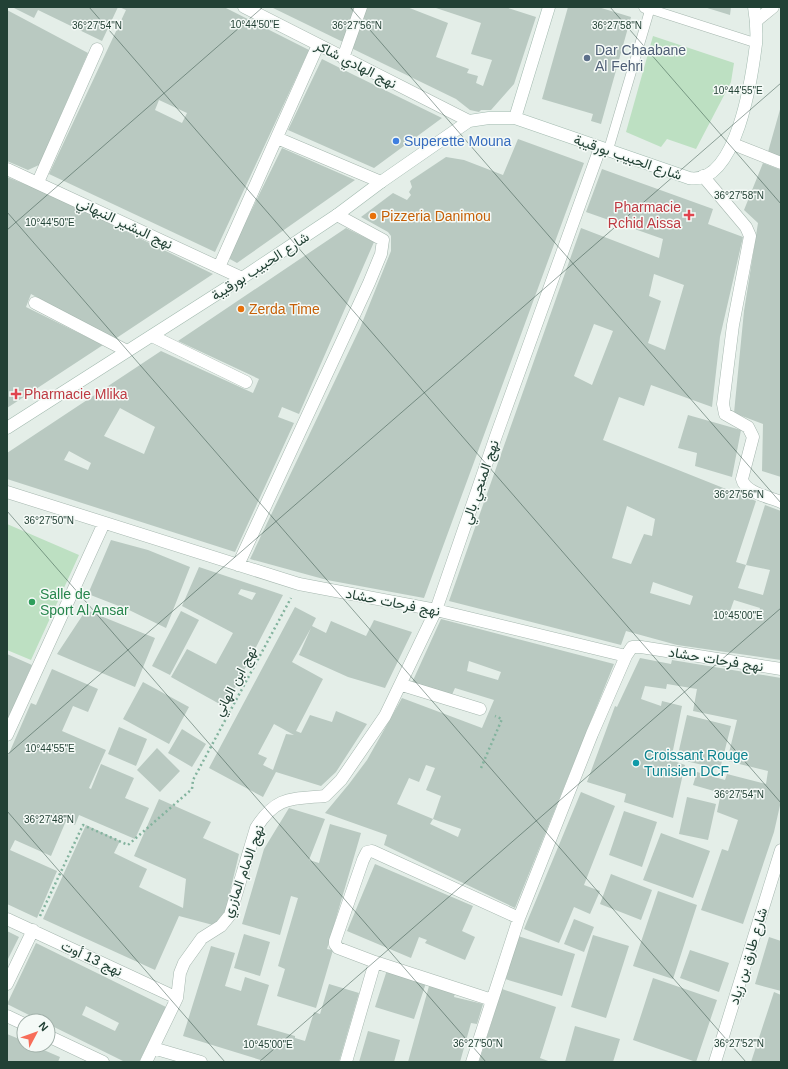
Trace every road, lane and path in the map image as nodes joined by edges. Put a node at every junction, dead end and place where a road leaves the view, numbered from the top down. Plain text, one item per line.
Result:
1 (244, 7) edge
2 (361, 7) edge
3 (549, 7) edge
4 (754, 7) edge
5 (773, 7) edge
6 (648, 8) edge
7 (756, 20) junction
8 (756, 43) junction
9 (318, 45) junction
10 (97, 49) dead end
11 (342, 58) junction
12 (515, 118) junction
13 (468, 121) junction
14 (277, 138) junction
15 (733, 144) junction
16 (604, 150) junction
17 (781, 163) edge
18 (7, 169) edge
19 (703, 176) junction
20 (38, 182) junction
21 (381, 182) junction
22 (337, 215) junction
23 (219, 267) junction
24 (242, 278) junction
25 (35, 303) dead end
26 (152, 336) junction
27 (128, 351) junction
28 (246, 382) dead end
29 (7, 428) edge
30 (7, 492) edge
31 (781, 502) edge
32 (104, 523) junction
33 (238, 565) junction
34 (299, 584) junction
35 (436, 610) junction
36 (626, 656) junction
37 (781, 669) edge
38 (402, 684) junction
39 (480, 709) joint
40 (8, 731) edge
41 (481, 768) dead end
42 (324, 796) joint
43 (781, 850) edge
44 (779, 864) edge
45 (519, 918) junction
46 (7, 919) edge
47 (33, 930) junction
48 (375, 962) junction
49 (7, 984) edge
50 (177, 998) junction
51 (492, 1000) junction
52 (56, 1040) edge
53 (153, 1048) junction
54 (103, 1062) edge
55 (146, 1062) edge
56 (201, 1062) edge
57 (346, 1062) edge
58 (472, 1062) edge
59 (715, 1062) edge

1 - 9 street, نهج الهادي شاكر
2 - 11 street
3 - 12 street
4 - 7 street, شارع الحبيب بورقيبة
5 - 7 street
6 - 8 lane
6 - 16 lane
7 - 8 street, شارع الحبيب بورقيبة
8 - 15 street, شارع الحبيب بورقيبة
9 - 11 street, نهج الهادي شاكر
9 - 14 street
10 - 20 street
11 - 13 street, نهج الهادي شاكر
12 - 13 street, شارع الحبيب بورقيبة
12 - 16 street, شارع الحبيب بورقيبة
13 - 21 street, شارع الحبيب بورقيبة
14 - 21 street
14 - 23 street
15 - 17 street
15 - 19 street, شارع الحبيب بورقيبة
16 - 19 street, شارع الحبيب بورقيبة
16 - 35 street, نهج المنجي بالي
18 - 20 street, نهج البشير النبهاني
19 - 31 street
20 - 23 street, نهج البشير النبهاني
21 - 22 street, شارع الحبيب بورقيبة
22 - 24 street, شارع الحبيب بورقيبة
22 - 33 street
23 - 24 street, نهج البشير النبهاني
24 - 26 street, شارع الحبيب بورقيبة
25 - 27 street
26 - 27 street, شارع الحبيب بورقيبة
26 - 28 street
27 - 29 street, شارع الحبيب بورقيبة
30 - 32 street, نهج فرحات حشاد
32 - 33 street, نهج فرحات حشاد
32 - 40 street
33 - 34 street, نهج فرحات حشاد
34 - 35 street, نهج فرحات حشاد
34 - 47 path, نهج ابن الهاني
35 - 36 street, نهج فرحات حشاد
35 - 38 street, نهج المنجي بالي
36 - 37 street, نهج فرحات حشاد
36 - 45 street
38 - 39 street
38 - 42 street, نهج المنجي بالي
39 - 41 path
42 - 50 street, نهج الامام المازري
43 - 44 street, شارع طارق بن زياد
44 - 59 street, شارع طارق بن زياد
45 - 48 street
45 - 51 street
46 - 47 street, نهج 13 أوت
47 - 49 street
47 - 50 street, نهج 13 أوت
48 - 51 street
48 - 57 street
50 - 53 street, نهج الامام المازري
51 - 58 street
52 - 54 street
53 - 55 street, نهج الامام المازري
53 - 56 street

